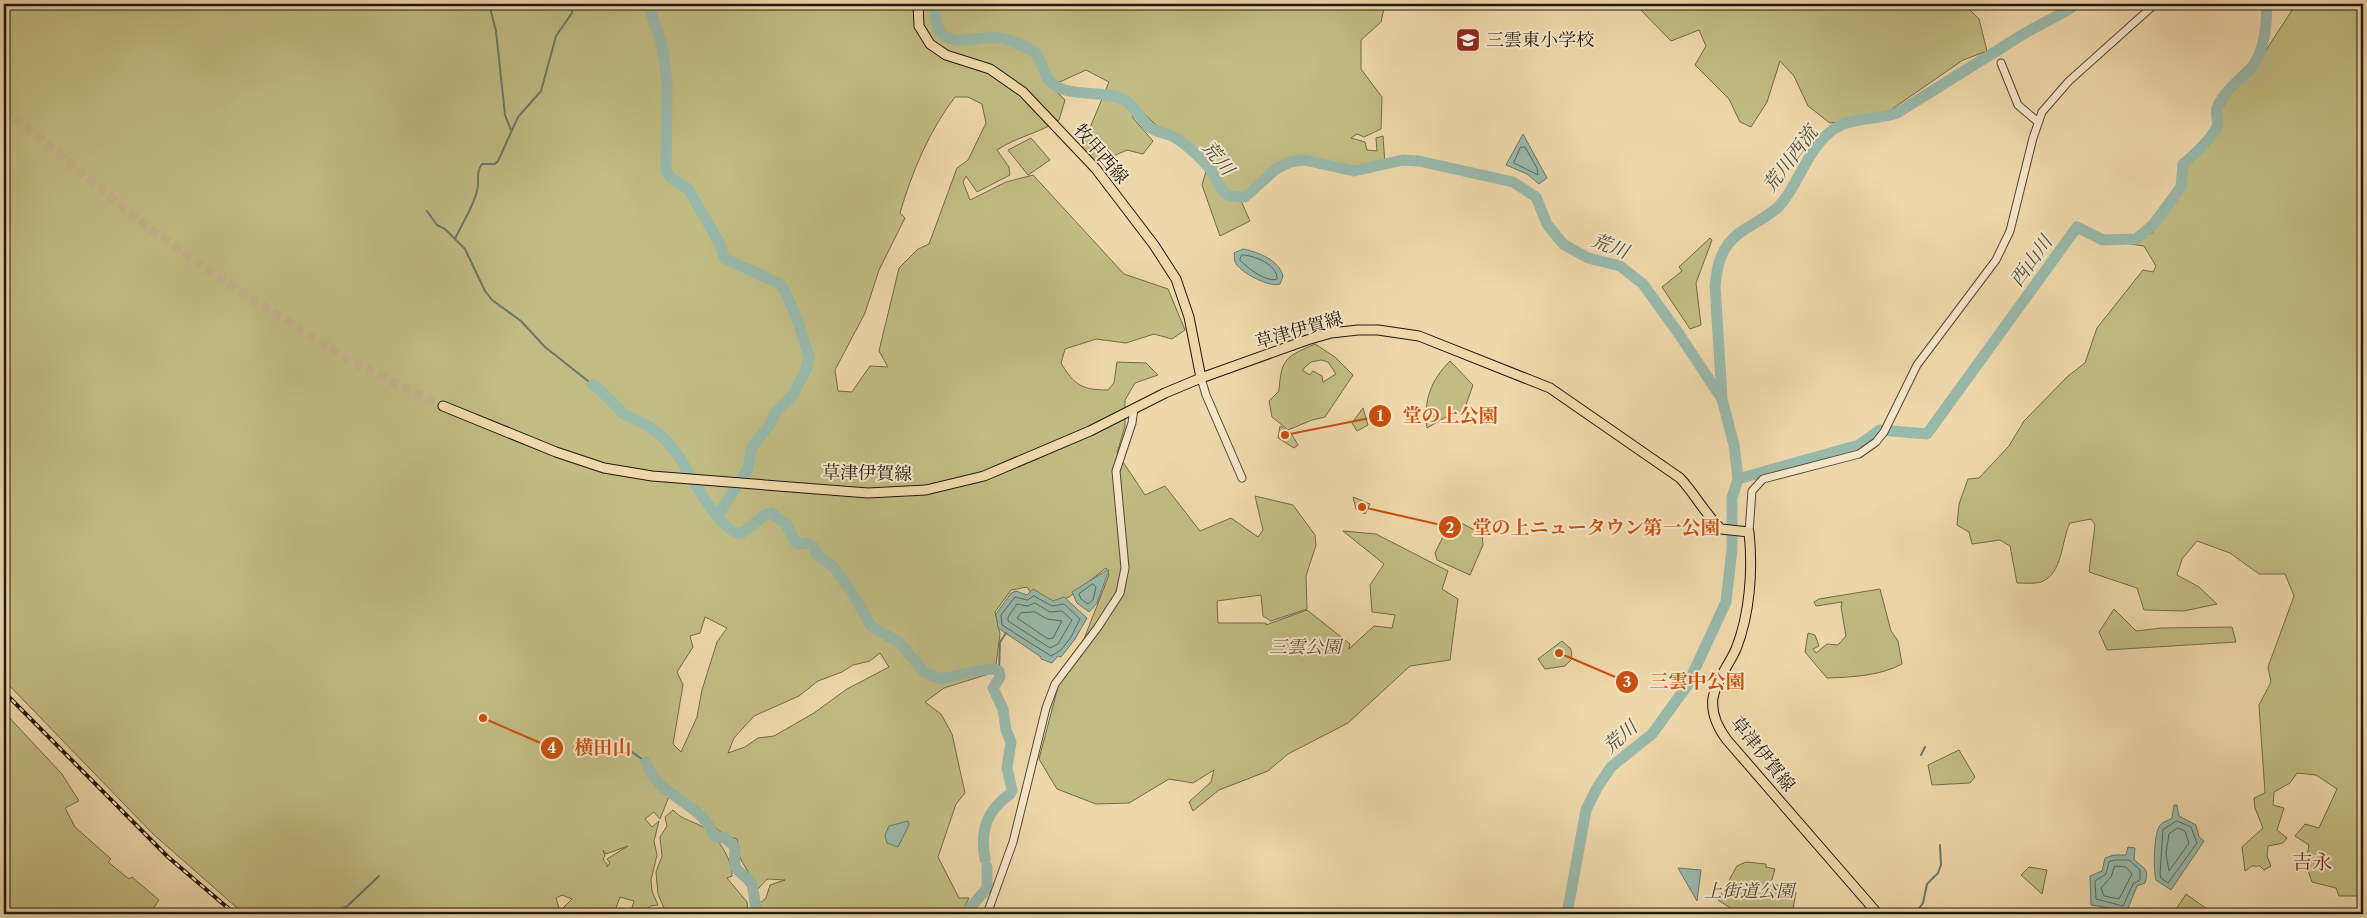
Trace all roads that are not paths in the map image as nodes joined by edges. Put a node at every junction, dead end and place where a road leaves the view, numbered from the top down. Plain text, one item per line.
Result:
1 (918, 4) edge
2 (2154, 4) edge
3 (2001, 62) dead end
4 (2038, 122) junction
5 (1201, 378) junction
6 (443, 406) tunnel mouth
7 (1134, 408) junction
8 (1242, 478) dead end
9 (1747, 532) junction
10 (987, 914) edge
11 (1100, 914) edge
12 (1129, 914) edge
13 (1878, 914) edge

1 - 5 main road, 牧甲西線
2 - 4 street
3 - 4 street
4 - 9 street
5 - 7 main road, 草津伊賀線
5 - 8 street
5 - 9 main road, 草津伊賀線
6 - 7 main road, 草津伊賀線
7 - 10 street
9 - 13 main road, 草津伊賀線
11 - 12 street

